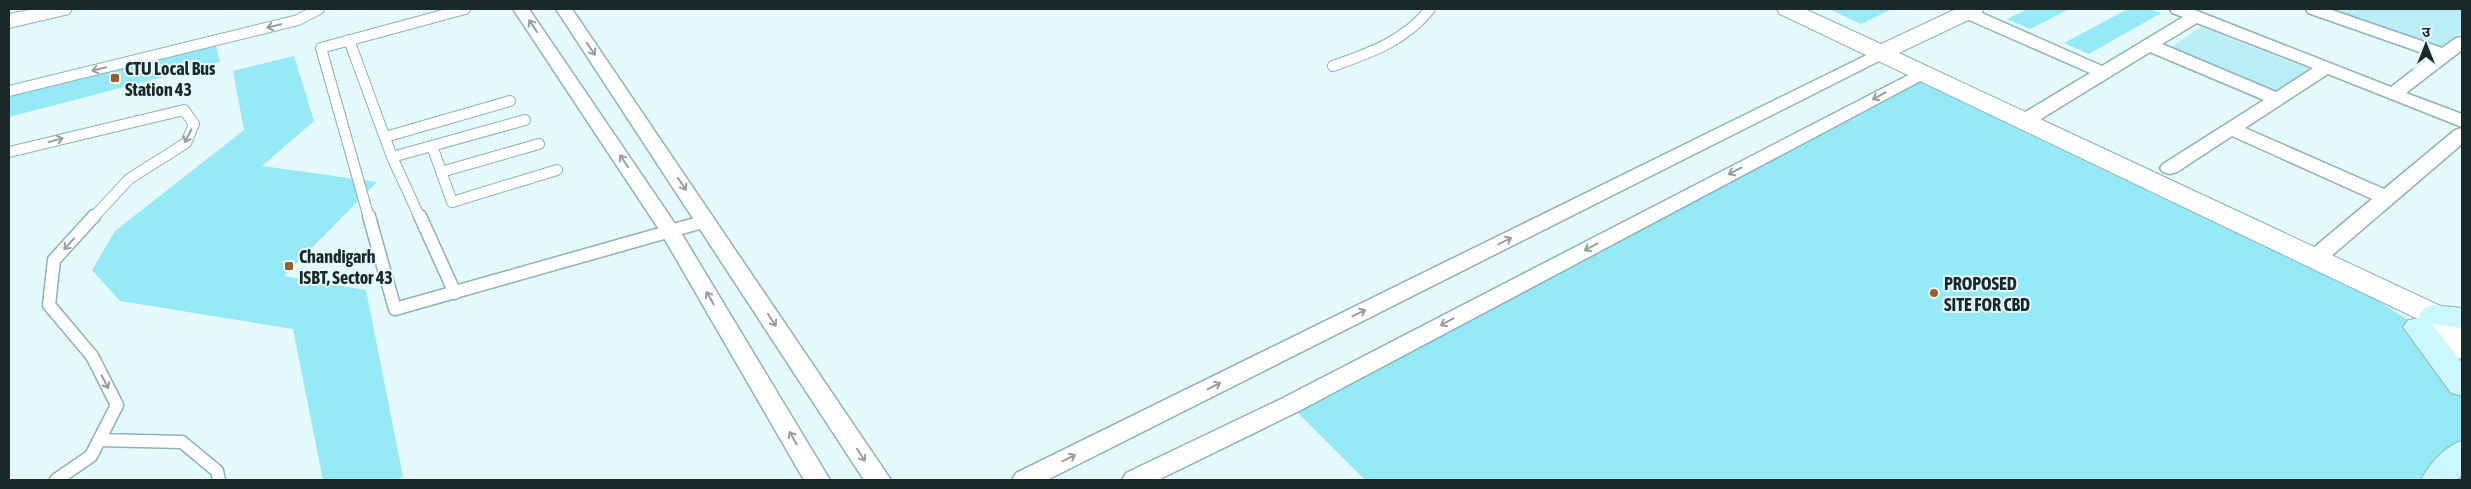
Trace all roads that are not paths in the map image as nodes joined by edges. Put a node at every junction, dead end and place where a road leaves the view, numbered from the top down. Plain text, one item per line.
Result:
1 (61, 9) edge
2 (319, 9) edge
3 (465, 9) edge
4 (521, 9) edge
5 (564, 9) edge
6 (1430, 9) edge
7 (1788, 9) edge
8 (2178, 9) edge
9 (2314, 9) edge
10 (1969, 10) edge
11 (2196, 16) junction
12 (9, 21) edge
13 (350, 40) junction
14 (2462, 42) edge
15 (2149, 45) junction
16 (1881, 53) junction
17 (2444, 56) junction
18 (1333, 66) dead end
19 (2327, 67) junction
20 (1922, 73) junction
21 (2104, 73) junction
22 (9, 91) edge
23 (2394, 93) junction
24 (2278, 99) junction
25 (510, 101) dead end
26 (525, 120) dead end
27 (2024, 121) junction
28 (2462, 122) edge
29 (2231, 129) junction
30 (2462, 134) edge
31 (385, 137) junction
32 (539, 144) dead end
33 (432, 146) junction
34 (9, 152) edge
35 (392, 157) junction
36 (2170, 168) dead end
37 (556, 170) dead end
38 (441, 172) junction
39 (2387, 198) junction
40 (706, 221) junction
41 (670, 231) junction
42 (2314, 259) junction
43 (455, 293) junction
44 (2462, 318) edge
45 (2426, 321) junction
46 (2462, 328) edge
47 (2462, 348) edge
48 (2462, 385) edge
49 (99, 440) junction
50 (2462, 454) edge
51 (56, 480) edge
52 (219, 480) edge
53 (817, 480) edge
54 (878, 480) edge
55 (1025, 480) edge
56 (1135, 480) edge
57 (2438, 480) edge

1 - 12 street
2 -> 22 lane
3 - 13 lane
41 -> 4 street
5 -> 40 street
6 - 18 lane
7 - 16 street
8 - 11 street
9 - 17 street
10 - 16 street
10 - 21 street
11 - 15 street
11 - 19 street
13 - 31 lane
13 - 43 lane
14 - 17 street
15 - 21 street
15 - 24 street
16 - 20 street
55 -> 16 street
17 - 23 street
19 - 23 street
19 - 24 street
20 - 27 street
20 -> 56 street
21 - 27 street
23 - 28 street
24 - 29 street
25 - 31 lane
26 - 33 lane
27 - 42 street
29 - 36 street
29 - 39 street
30 - 39 street
31 - 35 lane
32 - 38 lane
33 - 35 lane
33 - 38 lane
34 -> 49 lane
35 - 43 lane
37 - 38 lane
39 - 42 street
40 - 41 lane
40 -> 54 street
41 - 43 lane
53 -> 41 street
42 - 45 street
44 - 45 main road
45 - 46 street
45 - 47 street
45 - 48 main road
49 - 51 lane
49 - 52 lane
50 - 57 main road

